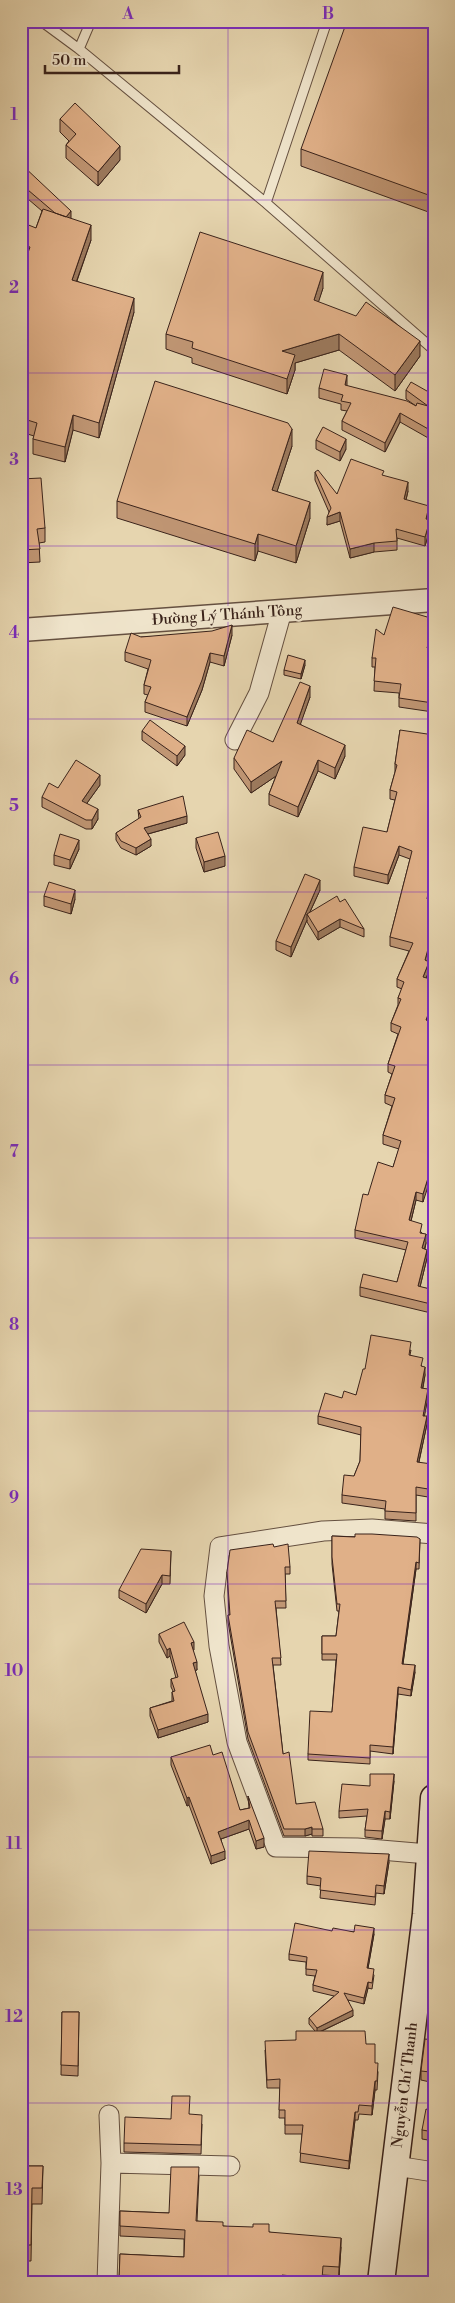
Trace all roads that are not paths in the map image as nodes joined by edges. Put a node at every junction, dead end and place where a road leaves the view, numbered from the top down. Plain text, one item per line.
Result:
1 (41, 21) edge
2 (91, 21) edge
3 (327, 21) edge
4 (79, 49) junction
5 (266, 203) junction
6 (434, 350) edge
7 (434, 600) edge
8 (282, 611) junction
9 (21, 630) edge
10 (235, 740) dead end
11 (434, 1534) edge
12 (434, 1798) edge
13 (428, 1854) junction
14 (430, 1914) edge
15 (109, 2116) dead end
16 (111, 2162) junction
17 (230, 2166) dead end
18 (396, 2166) junction
19 (434, 2172) edge
20 (108, 2282) edge
21 (381, 2282) edge

1 - 4 lane
2 - 4 lane
3 - 5 lane
4 - 5 lane
5 - 6 lane
7 - 8 street, Đường Lý Thánh Tông
8 - 9 street, Đường Lý Thánh Tông
8 - 10 street
11 - 13 street
12 - 13 main road, Nguyễn Chí Thanh
13 - 14 main road, Nguyễn Chí Thanh
14 - 18 main road, Nguyễn Chí Thanh
15 - 16 street
16 - 17 street
16 - 20 street
18 - 19 street
18 - 21 main road, Nguyễn Chí Thanh

